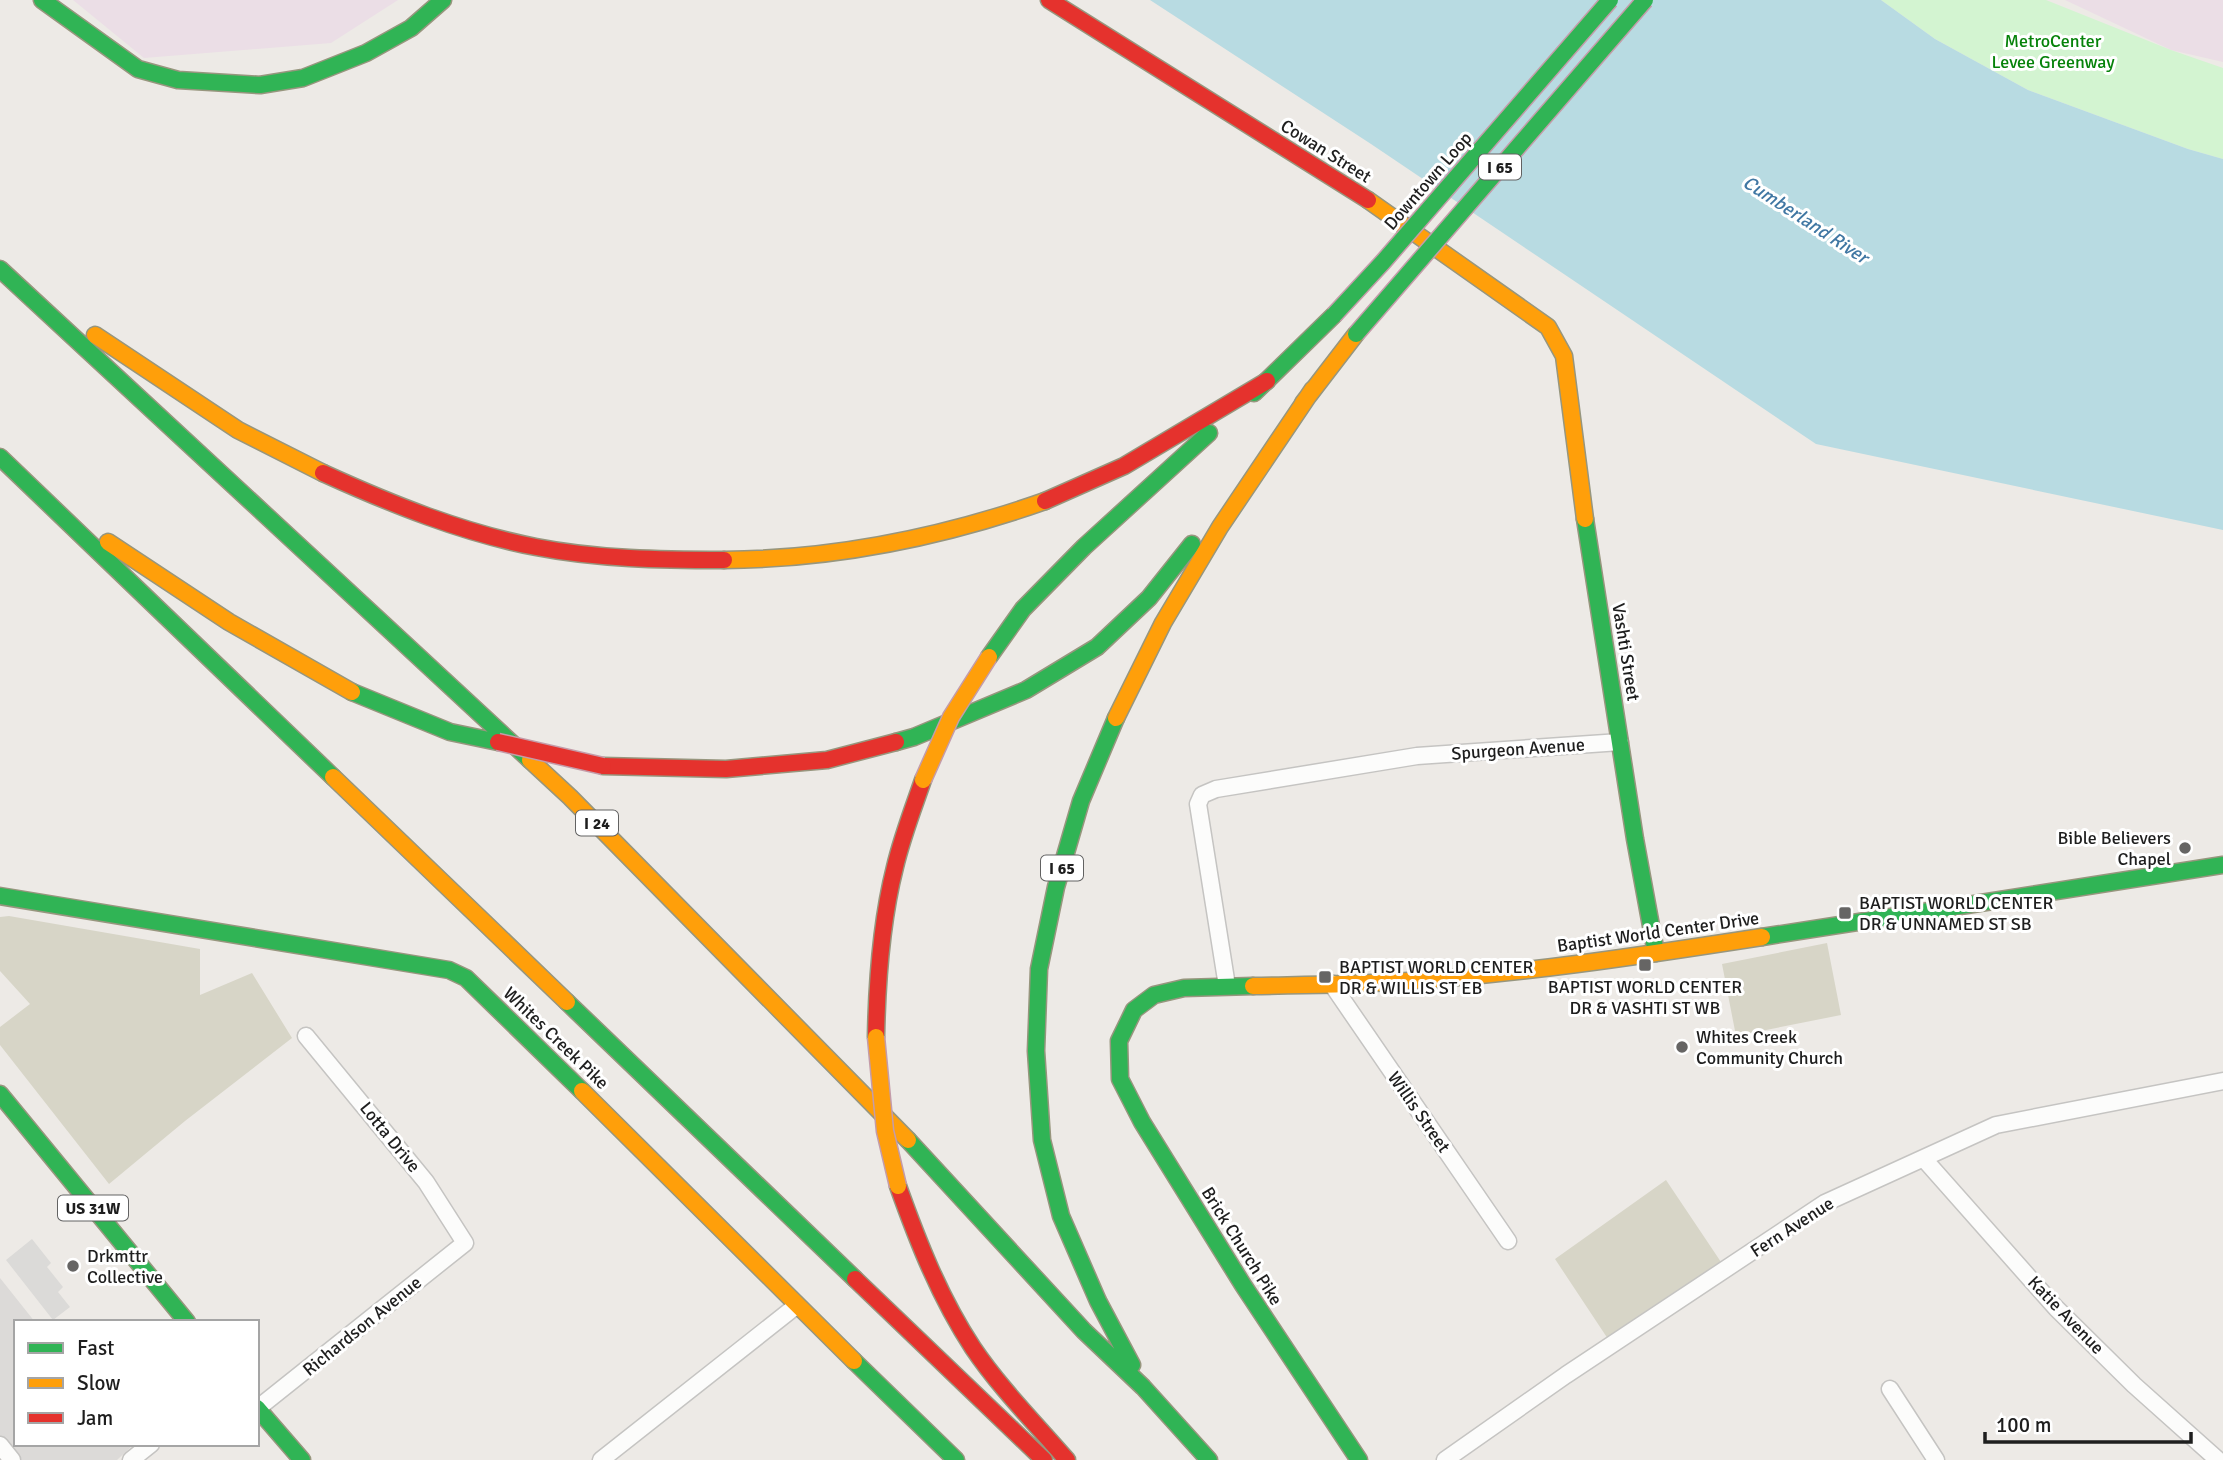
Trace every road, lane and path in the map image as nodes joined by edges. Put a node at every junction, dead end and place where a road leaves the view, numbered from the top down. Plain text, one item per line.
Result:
1 (42, 0) edge
2 (443, 0) edge
3 (1049, 0) edge
4 (1610, 0) edge
5 (1645, 0) edge
6 (0, 269) edge
7 (22, 287) junction
8 (1564, 356) joint
9 (1267, 381) junction
10 (1313, 389) junction
11 (0, 457) edge
12 (37, 490) junction
13 (1620, 742) junction
14 (2223, 865) edge
15 (0, 895) edge
16 (1656, 953) junction
17 (1331, 983) junction
18 (1227, 986) junction
19 (306, 1036) dead end
20 (1119, 1041) joint
21 (2223, 1081) edge
22 (0, 1094) edge
23 (1924, 1159) junction
24 (1508, 1241) dead end
25 (466, 1243) joint
26 (796, 1306) junction
27 (185, 1320) edge
28 (1143, 1388) junction
29 (1890, 1389) dead end
30 (259, 1407) edge
31 (259, 1409) edge
32 (0, 1445) edge
33 (148, 1446) edge
34 (12, 1460) edge
35 (131, 1460) edge
36 (302, 1460) edge
37 (601, 1460) edge
38 (956, 1460) edge
39 (1044, 1460) edge
40 (1067, 1460) edge
41 (1209, 1460) edge
42 (1359, 1460) edge
43 (1444, 1460) edge
44 (1936, 1460) edge
45 (2218, 1460) edge

1 - 2 main road
3 - 8 main road, Cowan Street
4 - 9 main road, Downtown Loop / I 65, bridge
5 - 10 main road, I 65, bridge
6 - 7 main road, I 24
7 - 9 main road
7 - 28 main road, I 24
8 - 13 main road, Vashti Street
9 - 40 main road, I 65, bridge
10 - 12 main road, bridge
10 - 28 main road, I 65
11 - 12 main road
12 - 39 main road
13 - 16 main road, Vashti Street
13 - 18 street, Spurgeon Avenue
14 - 16 main road, Baptist World Center Drive
15 - 26 main road, Whites Creek Pike
16 - 17 main road, Baptist World Center Drive
17 - 18 main road, Baptist World Center Drive
17 - 24 street, Willis Street
18 - 20 main road, Baptist World Center Drive
19 - 25 street, Lotta Drive
20 - 42 main road, Brick Church Pike
21 - 23 street, Fern Avenue
22 - 27 main road, US 31W
23 - 43 street, Fern Avenue
23 - 45 street, Katie Avenue
25 - 30 street, Richardson Avenue
26 - 37 street
26 - 38 main road, Whites Creek Pike
28 - 41 main road, I 24
29 - 44 street
31 - 36 main road
32 - 34 street
33 - 35 street

